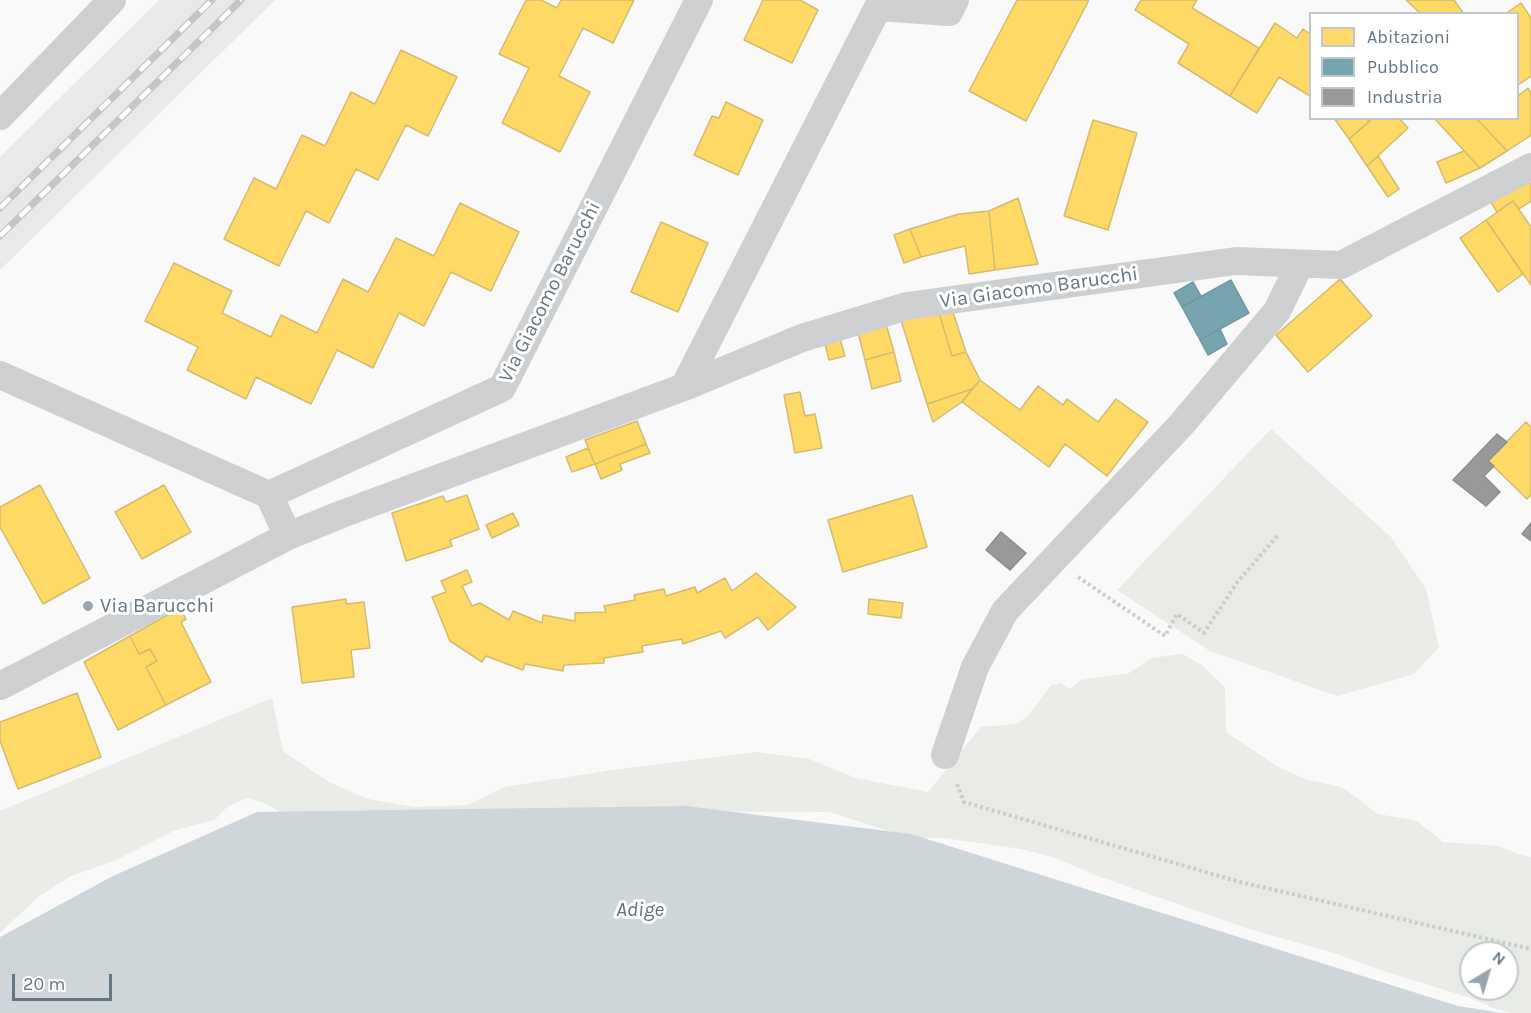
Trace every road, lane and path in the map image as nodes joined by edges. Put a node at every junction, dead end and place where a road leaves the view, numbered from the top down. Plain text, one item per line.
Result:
1 (112, 0) edge
2 (699, 0) edge
3 (955, 0) edge
4 (0, 116) edge
5 (1531, 167) edge
6 (1300, 264) junction
7 (0, 375) edge
8 (684, 387) junction
9 (269, 495) junction
10 (288, 536) junction
11 (1277, 536) dead end
12 (1053, 560) junction
13 (0, 686) edge
14 (945, 755) joint
15 (1531, 949) edge

1 - 4 street
2 - 9 street, Via Giacomo Barucchi
3 - 8 street
5 - 6 street, Via Giacomo Barucchi
6 - 8 street, Via Giacomo Barucchi
6 - 12 street
7 - 9 street
8 - 10 street, Via Giacomo Barucchi
9 - 10 street
10 - 13 street, Via Giacomo Barucchi
11 - 12 path
12 - 14 street
14 - 15 path

